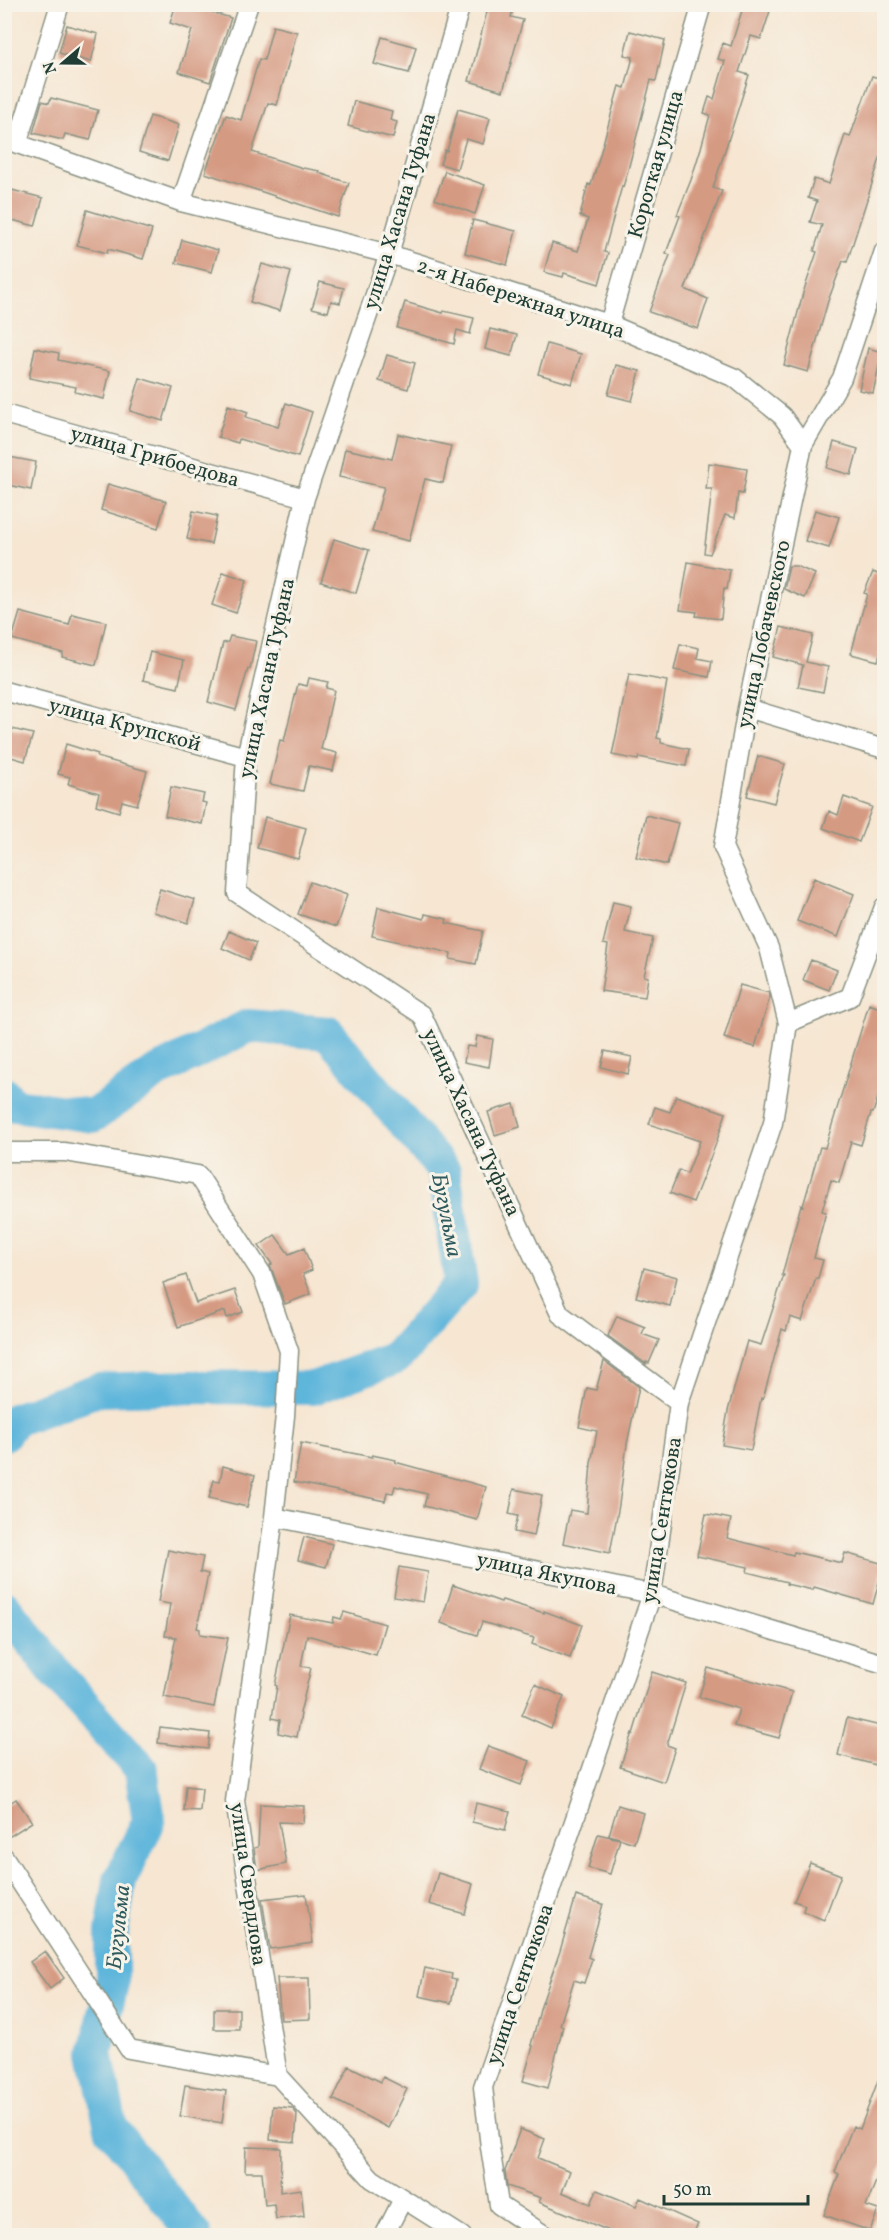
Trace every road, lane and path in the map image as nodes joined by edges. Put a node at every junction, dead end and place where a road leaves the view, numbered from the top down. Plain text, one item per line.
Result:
1 (60, 4) edge
2 (249, 4) edge
3 (461, 4) edge
4 (702, 4) edge
5 (11, 142) edge
6 (181, 202) junction
7 (885, 251) edge
8 (389, 254) junction
9 (609, 324) junction
10 (4, 414) edge
11 (803, 445) junction
12 (304, 498) junction
13 (4, 691) edge
14 (747, 708) junction
15 (885, 749) edge
16 (246, 757) junction
17 (885, 907) edge
18 (788, 1023) junction
19 (4, 1152) edge
20 (679, 1403) junction
21 (274, 1517) junction
22 (652, 1594) junction
23 (885, 1664) edge
24 (4, 1857) edge
25 (278, 2076) junction
26 (403, 2199) junction
27 (384, 2235) edge
28 (462, 2235) edge
29 (546, 2235) edge

1 - 5 street
2 - 6 street
3 - 8 street, улица Хасана Туфана
4 - 9 street, Короткая улица
5 - 6 street, 2-я Набережная улица
6 - 8 street, 2-я Набережная улица
7 - 11 street, улица Лобачевского
8 - 9 street, 2-я Набережная улица
8 - 12 street, улица Хасана Туфана
9 - 11 street, 2-я Набережная улица
10 - 12 street, улица Грибоедова
11 - 14 street, улица Лобачевского
12 - 16 street, улица Хасана Туфана
13 - 16 street, улица Крупской
14 - 15 street
14 - 18 street, улица Лобачевского
16 - 20 street, улица Хасана Туфана
17 - 18 street
18 - 20 street, улица Сентюкова
19 - 21 street, улица Свердлова
20 - 22 street, улица Сентюкова
21 - 22 street, улица Якупова
21 - 25 street, улица Свердлова
22 - 23 street, улица Якупова
22 - 29 street, улица Сентюкова
24 - 25 street
25 - 26 street
26 - 27 street
26 - 28 street

